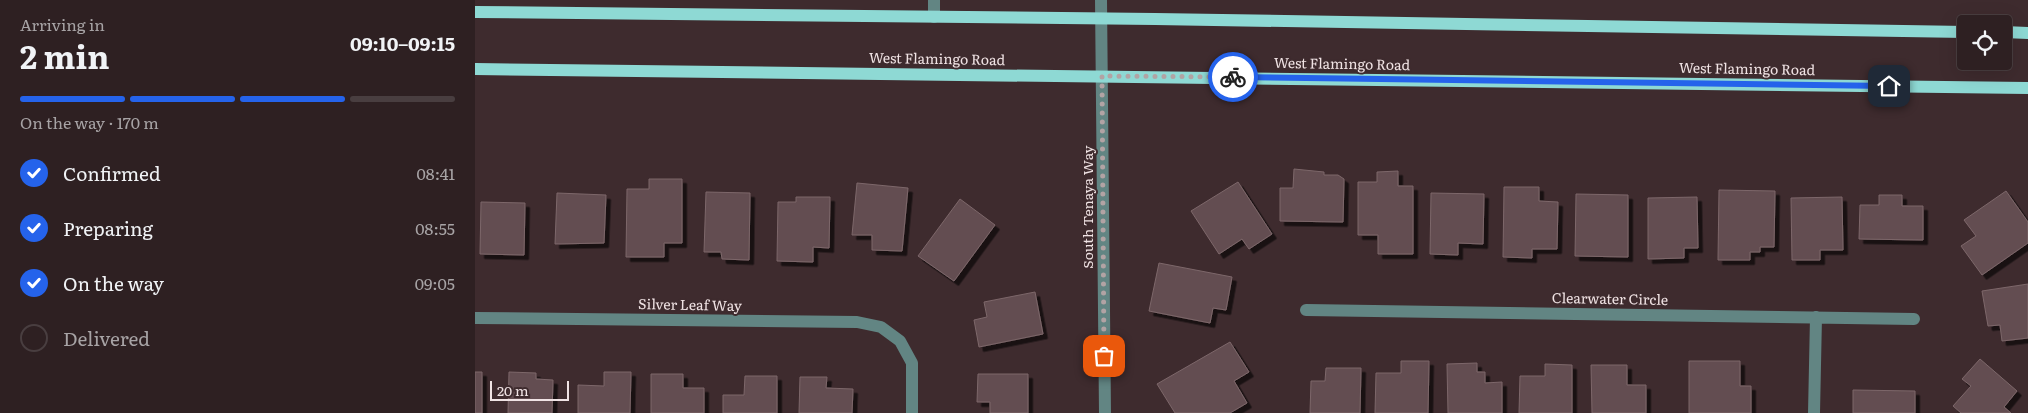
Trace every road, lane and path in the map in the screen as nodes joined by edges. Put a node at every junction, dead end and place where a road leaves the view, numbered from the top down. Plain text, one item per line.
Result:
1 (935, 0) edge
2 (1101, 0) edge
3 (475, 12) edge
4 (934, 17) junction
5 (1100, 19) junction
6 (1957, 32) edge
7 (2012, 32) edge
8 (2028, 33) edge
9 (475, 69) edge
10 (1102, 76) junction
11 (2028, 88) edge
12 (1306, 310) dead end
13 (1816, 317) junction
14 (475, 318) edge
15 (1914, 318) dead end
16 (912, 413) edge
17 (1105, 413) edge
18 (1814, 413) edge

1 - 4 street
2 - 5 street, South Tenaya Way
3 - 4 main road
4 - 5 main road
5 - 6 main road
5 - 10 street, South Tenaya Way
7 - 8 main road
9 - 10 main road, West Flamingo Road
10 - 11 main road, West Flamingo Road
10 - 17 street, South Tenaya Way
12 - 13 street, Clearwater Circle
13 - 15 street, Clearwater Circle
13 - 18 street
14 - 16 street, Silver Leaf Way

